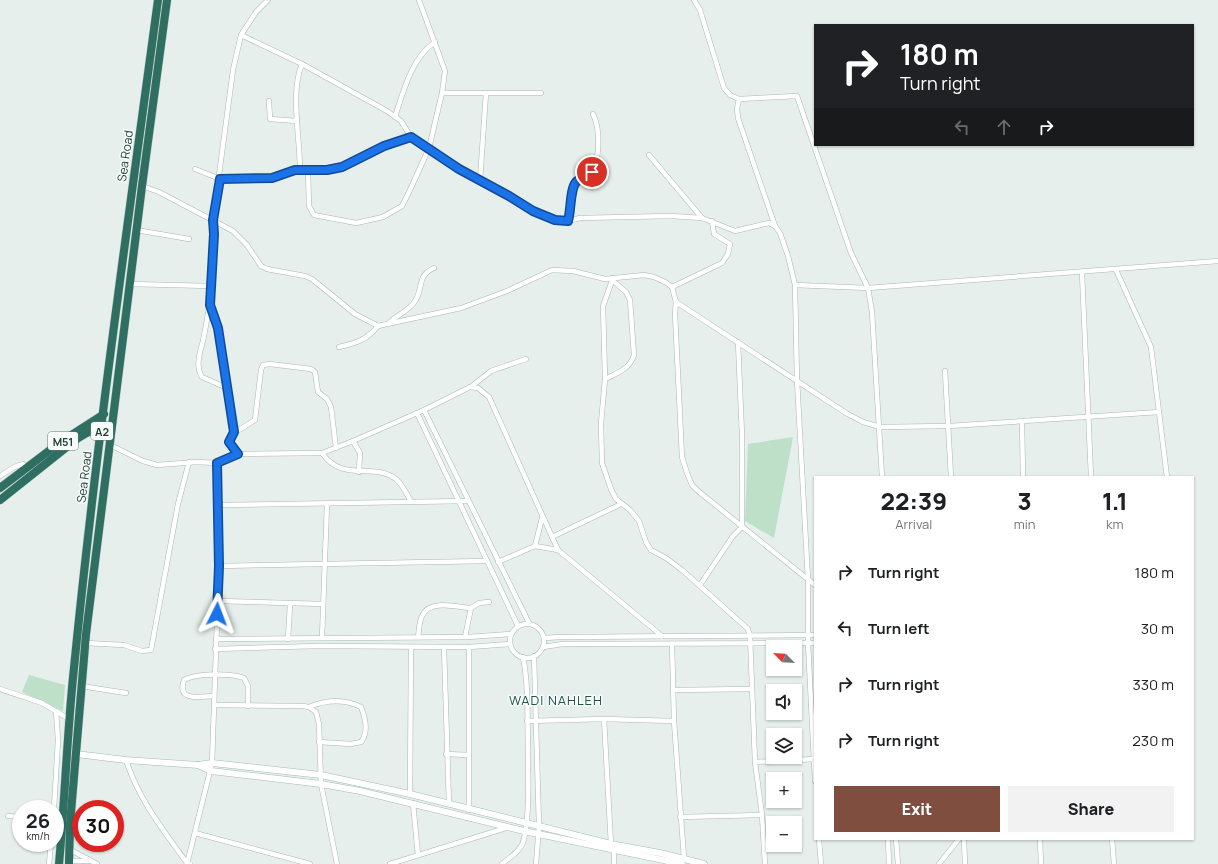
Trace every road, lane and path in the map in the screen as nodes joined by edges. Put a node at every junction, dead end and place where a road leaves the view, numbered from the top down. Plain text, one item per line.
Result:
1 (158, 0) edge
2 (167, 0) edge
3 (268, 0) edge
4 (419, 0) edge
5 (694, 0) edge
6 (241, 35) junction
7 (434, 42) junction
8 (302, 64) junction
9 (541, 92) dead end
10 (486, 93) junction
11 (442, 94) junction
12 (739, 99) junction
13 (269, 102) dead end
14 (593, 114) dead end
15 (396, 117) junction
16 (297, 121) junction
17 (411, 137) junction
18 (814, 145) edge
19 (814, 146) edge
20 (429, 148) junction
21 (649, 155) dead end
22 (194, 169) dead end
23 (300, 169) junction
24 (308, 170) junction
25 (220, 179) junction
26 (480, 180) junction
27 (133, 184) junction
28 (142, 186) junction
29 (702, 218) junction
30 (213, 220) junction
31 (568, 221) junction
32 (712, 222) junction
33 (774, 226) junction
34 (136, 230) junction
35 (189, 239) dead end
36 (124, 240) junction
37 (135, 241) junction
38 (1218, 261) edge
39 (434, 268) dead end
40 (1116, 270) junction
41 (1082, 272) junction
42 (613, 279) junction
43 (130, 284) junction
44 (795, 285) junction
45 (211, 286) junction
46 (672, 287) junction
47 (868, 288) junction
48 (676, 302) junction
49 (210, 305) junction
50 (387, 324) junction
51 (378, 326) junction
52 (738, 342) junction
53 (339, 347) dead end
54 (526, 359) dead end
55 (945, 371) dead end
56 (605, 379) junction
57 (797, 380) junction
58 (107, 385) junction
59 (117, 386) junction
60 (472, 386) junction
61 (227, 388) junction
62 (424, 410) junction
63 (1159, 412) junction
64 (417, 413) junction
65 (104, 414) junction
66 (1088, 418) junction
67 (1022, 422) junction
68 (102, 426) junction
69 (949, 426) junction
70 (880, 427) junction
71 (112, 428) junction
72 (234, 432) junction
73 (353, 441) junction
74 (110, 445) junction
75 (336, 448) junction
76 (322, 453) junction
77 (238, 454) junction
78 (189, 462) junction
79 (217, 463) junction
80 (23, 467) junction
81 (359, 472) junction
82 (0, 476) edge
83 (882, 476) edge
84 (951, 476) edge
85 (1023, 476) edge
86 (1091, 476) edge
87 (1167, 476) edge
88 (0, 488) edge
89 (0, 500) edge
90 (467, 501) junction
91 (411, 502) junction
92 (459, 502) junction
93 (328, 504) junction
94 (621, 504) junction
95 (218, 505) junction
96 (542, 518) junction
97 (742, 527) junction
98 (552, 537) junction
99 (535, 546) junction
100 (558, 550) junction
101 (487, 561) junction
102 (498, 562) junction
103 (325, 565) junction
104 (219, 566) junction
105 (808, 580) junction
106 (814, 584) edge
107 (700, 585) junction
108 (218, 601) junction
109 (489, 602) dead end
110 (323, 604) junction
111 (290, 605) junction
112 (471, 608) junction
113 (528, 623) junction
114 (518, 626) junction
115 (511, 634) junction
116 (808, 635) junction
117 (814, 635) edge
118 (491, 636) junction
119 (662, 636) junction
120 (750, 636) junction
121 (418, 637) junction
122 (465, 637) junction
123 (322, 638) junction
124 (544, 638) junction
125 (216, 639) junction
126 (288, 639) junction
127 (85, 643) junction
128 (750, 643) junction
129 (808, 643) junction
130 (814, 643) edge
131 (510, 644) junction
132 (672, 644) junction
133 (490, 646) junction
134 (411, 647) junction
135 (444, 647) junction
136 (470, 647) junction
137 (543, 647) junction
138 (215, 649) junction
139 (534, 656) junction
140 (523, 657) junction
141 (215, 675) junction
142 (81, 686) junction
143 (0, 689) edge
144 (751, 689) junction
145 (674, 690) junction
146 (126, 692) dead end
147 (214, 696) junction
148 (214, 704) junction
149 (248, 706) junction
150 (309, 707) junction
151 (56, 711) junction
152 (69, 719) junction
153 (604, 719) junction
154 (527, 721) junction
155 (674, 721) junction
156 (535, 722) junction
157 (58, 740) junction
158 (67, 742) junction
159 (319, 742) junction
160 (76, 754) junction
161 (446, 754) junction
162 (469, 756) junction
163 (814, 759) edge
164 (126, 760) junction
165 (755, 762) junction
166 (212, 763) junction
167 (198, 765) junction
168 (211, 770) junction
169 (321, 775) junction
170 (321, 784) junction
171 (410, 794) junction
172 (55, 800) edge
173 (413, 803) junction
174 (449, 804) junction
175 (469, 810) junction
176 (762, 815) junction
177 (8, 816) dead end
178 (12, 816) edge
179 (680, 817) junction
180 (526, 823) junction
181 (539, 826) junction
182 (511, 827) junction
183 (524, 830) junction
184 (195, 833) junction
185 (538, 834) junction
186 (819, 840) edge
187 (888, 840) edge
188 (896, 840) edge
189 (958, 840) edge
190 (964, 840) edge
191 (1040, 840) edge
192 (1112, 840) edge
193 (611, 844) junction
194 (69, 850) junction
195 (614, 850) junction
196 (50, 852) edge
197 (418, 855) junction
198 (91, 861) junction
199 (408, 862) edge
200 (69, 863) edge
201 (682, 863) edge
202 (49, 864) edge
203 (59, 864) edge
204 (97, 864) edge
205 (188, 864) edge
206 (310, 864) edge
207 (337, 864) edge
208 (390, 864) edge
209 (502, 864) edge
210 (536, 864) edge
211 (614, 864) edge
212 (704, 864) edge
213 (765, 864) edge
214 (821, 864) edge
215 (889, 864) edge
216 (898, 864) edge
217 (939, 864) edge
218 (965, 864) edge
219 (1041, 864) edge
220 (1114, 864) edge

1 - 27 highway, Sea Road / A2
2 - 28 highway, Sea Road / A2
3 - 6 street
4 - 7 street
5 - 12 street
6 - 8 street
6 - 25 street
7 - 11 street
7 - 15 street
8 - 15 street
8 - 16 street
9 - 10 street
10 - 11 street
10 - 26 street
11 - 20 street
12 - 18 street
12 - 33 street
13 - 16 street
14 - 31 street
15 - 17 street
16 - 23 street
17 - 20 street
17 - 24 street
19 - 47 street
20 - 24 street
20 - 26 street
21 - 29 street
22 - 25 street
23 - 24 street
23 - 25 street
25 - 30 street
26 - 31 street
27 - 28 street
27 - 36 highway, Sea Road / A2
28 - 30 street
28 - 34 highway, Sea Road / A2
29 - 31 street
29 - 32 street
30 - 45 street
30 - 51 street
32 - 33 street
32 - 46 street
33 - 44 street
34 - 35 street
34 - 37 highway, Sea Road / A2
36 - 37 highway
36 - 58 highway, Sea Road / A2
37 - 43 highway, Sea Road / A2
38 - 40 street
39 - 50 street
40 - 41 street
40 - 63 street
41 - 47 street
41 - 66 street
42 - 46 street
42 - 50 street
42 - 56 street
42 - 56 street
43 - 45 street
43 - 59 highway, Sea Road / A2
44 - 47 street
44 - 57 street
45 - 49 street
46 - 48 street
47 - 70 street
48 - 52 street
48 - 97 street
49 - 61 street
49 - 61 street
50 - 51 street
51 - 53 street
52 - 57 street
52 - 97 street
54 - 60 street
55 - 69 street
56 - 94 street
57 - 70 street
57 - 105 street
58 - 59 highway
58 - 65 highway, Sea Road / A2
59 - 71 highway, Sea Road / A2
60 - 62 street
60 - 96 street
61 - 72 street
62 - 64 street
62 - 90 street
63 - 66 street
63 - 87 street
64 - 73 street
64 - 92 street
65 - 68 highway, Sea Road / A2
65 - 80 highway, M51
66 - 67 street
66 - 86 street
67 - 69 street
67 - 85 street
68 - 71 highway
68 - 89 highway
68 - 152 highway, Sea Road / A2
69 - 70 street
69 - 84 street
70 - 83 street
71 - 74 highway, Sea Road / A2
72 - 75 street
72 - 77 street
73 - 75 street
73 - 81 street
74 - 78 street
74 - 127 highway, Sea Road / A2
75 - 76 street
76 - 77 street
76 - 81 street
77 - 79 street
78 - 79 street
78 - 127 street
79 - 95 street
80 - 82 street
80 - 88 highway, M51
81 - 91 street
90 - 92 street
90 - 102 street
91 - 92 street
91 - 93 street
92 - 101 street
93 - 95 street
93 - 103 street
94 - 98 street
94 - 107 street
95 - 104 street
96 - 98 street
96 - 99 street
97 - 105 street
97 - 107 street
98 - 100 street
99 - 100 street
99 - 102 street
100 - 119 street
101 - 103 street
101 - 114 street
102 - 113 street
103 - 104 street
103 - 110 street
104 - 108 street
105 - 106 street
105 - 116 street
107 - 120 street
108 - 111 street
108 - 125 street
109 - 112 street
110 - 111 street
110 - 123 street
111 - 126 street
112 - 121 street
112 - 122 street
113 - 114 street
113 - 124 street
114 - 115 street
115 - 118 street
115 - 131 street
116 - 117 street
116 - 120 street
116 - 129 street
118 - 122 street
118 - 133 street
119 - 120 street
119 - 124 street
120 - 128 street
121 - 122 street
121 - 123 street
123 - 126 street
124 - 137 street
125 - 126 street
125 - 138 street
127 - 142 highway, Sea Road / A2
128 - 129 street
128 - 132 street
128 - 144 street
129 - 130 street
129 - 163 street
131 - 133 street
131 - 140 street
132 - 137 street
132 - 145 street
133 - 136 street
134 - 135 street
134 - 138 street
134 - 171 street
135 - 136 street
135 - 161 street
136 - 162 street
137 - 139 street
138 - 141 street
139 - 140 street
139 - 156 street
140 - 154 street
141 - 147 street
141 - 147 street
141 - 149 street
142 - 146 street
142 - 160 highway, Sea Road / A2
143 - 151 street
144 - 145 street
144 - 165 street
145 - 155 street
147 - 148 street
148 - 149 street
148 - 166 street
149 - 150 street
150 - 159 street
150 - 159 street
151 - 152 street
151 - 157 street
152 - 158 highway, Sea Road / A2
153 - 155 street
153 - 156 street
153 - 193 street
154 - 156 street
154 - 180 street
155 - 179 street
156 - 181 street
157 - 158 street
157 - 172 street
158 - 203 highway, Sea Road / A2
159 - 169 street
160 - 164 main road
160 - 194 highway, Sea Road / A2
161 - 162 street
161 - 174 street
162 - 175 street
163 - 165 street
164 - 167 main road
164 - 205 street
165 - 176 street
166 - 167 main road
166 - 168 street
166 - 169 main road
167 - 168 main road
168 - 170 main road
168 - 184 street
169 - 170 street
169 - 171 main road
170 - 173 main road
170 - 207 street
171 - 174 main road
173 - 182 main road
173 - 197 street
174 - 175 main road
175 - 180 main road
176 - 179 street
176 - 213 street
177 - 178 street
179 - 201 street
180 - 181 main road
180 - 183 street
181 - 185 street
181 - 193 main road
182 - 183 main road
182 - 197 street
183 - 185 main road
183 - 209 street
184 - 205 street
184 - 206 street
185 - 195 main road
185 - 210 street
186 - 214 street
187 - 215 street
188 - 216 street
189 - 217 street
190 - 218 street
191 - 219 street
192 - 220 street
193 - 201 main road
194 - 198 street
194 - 200 highway, Sea Road / A2
195 - 201 main road
195 - 211 street
196 - 202 street
197 - 199 street
198 - 200 street
198 - 204 street
199 - 208 street
201 - 212 main road

